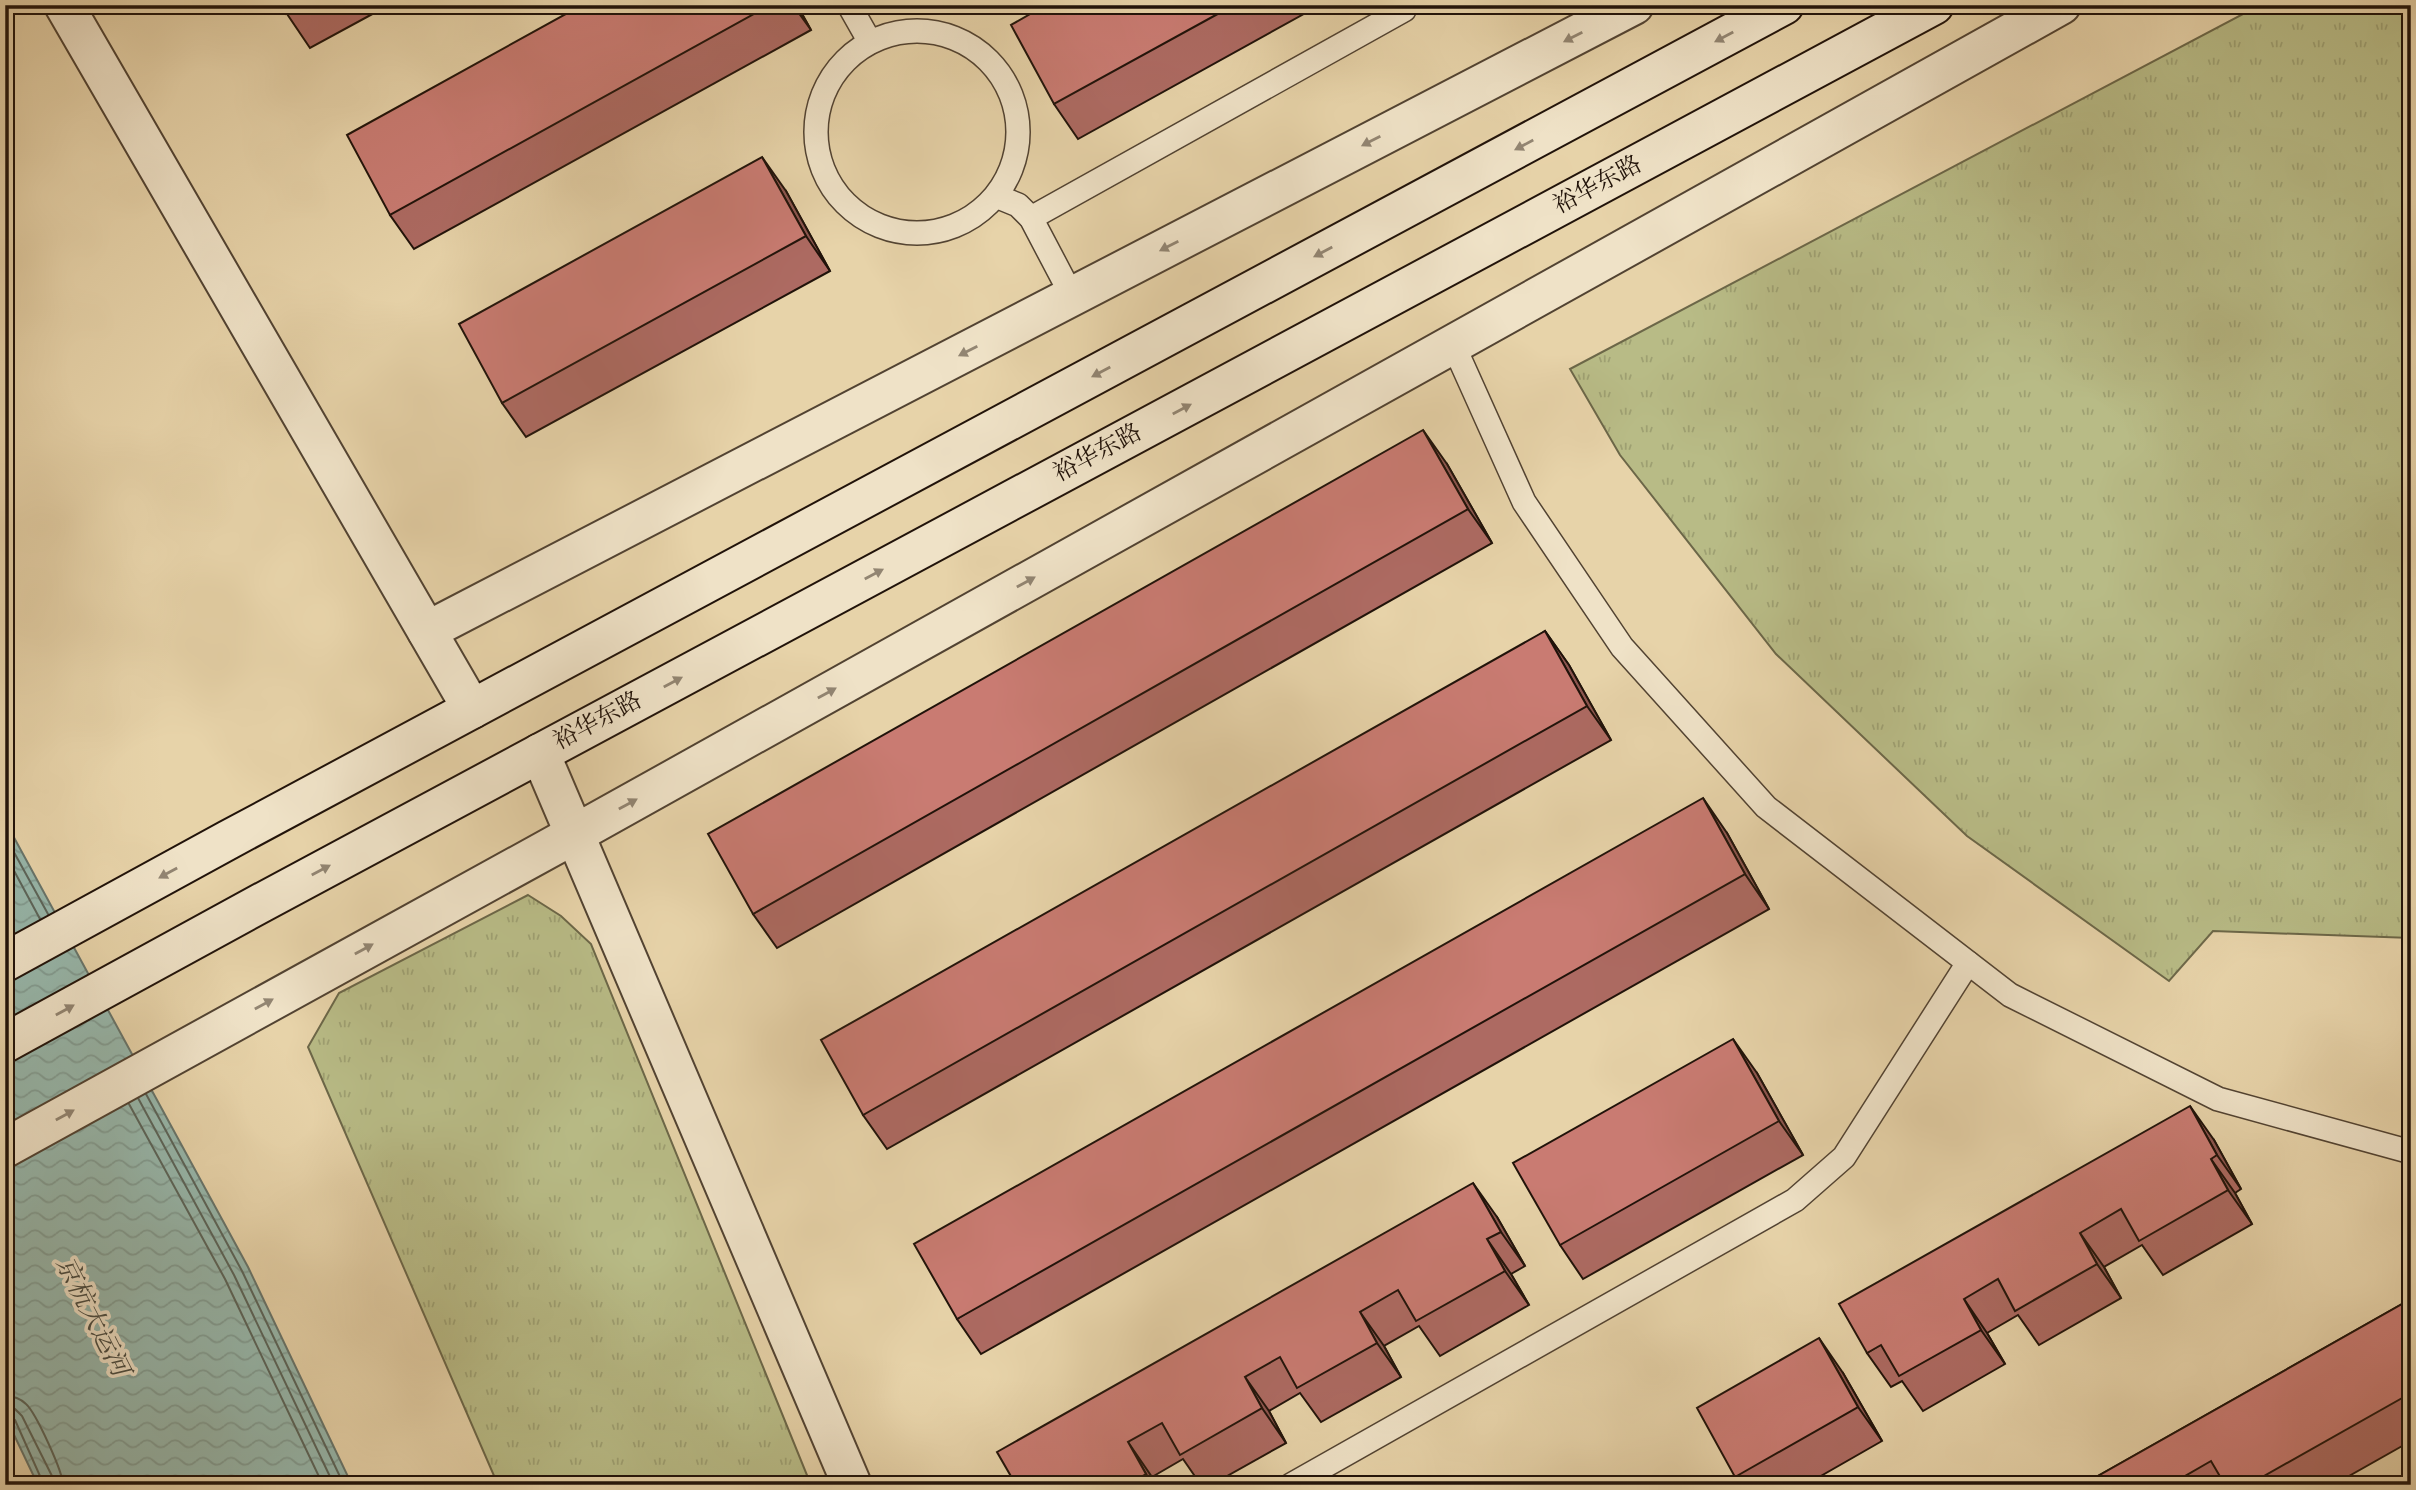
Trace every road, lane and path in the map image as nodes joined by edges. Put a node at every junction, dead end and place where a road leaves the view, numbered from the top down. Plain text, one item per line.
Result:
1 (64, 5) edge
2 (849, 5) edge
3 (1405, 5) edge
4 (1634, 5) edge
5 (1784, 5) edge
6 (1934, 5) edge
7 (2061, 5) edge
8 (870, 42) junction
9 (996, 196) junction
10 (1031, 218) junction
11 (1072, 296) junction
12 (1453, 344) junction
13 (427, 631) junction
14 (472, 709) junction
15 (540, 753) junction
16 (575, 834) junction
17 (5, 962) edge
18 (1969, 963) junction
19 (5, 1043) edge
20 (5, 1148) edge
21 (2411, 1152) edge
22 (852, 1485) edge
23 (1292, 1485) edge

1 - 13 street
2 - 8 lane
3 - 10 lane
4 -> 11 street
5 -> 14 street
15 -> 6 street, 裕华东路
7 - 12 street
8 - 9 lane
8 - 9 lane
9 - 10 lane
10 - 11 lane
11 -> 13 street
16 -> 12 street
12 - 18 lane
13 - 14 street
14 -> 17 street
15 - 16 street
19 -> 15 street, 裕华东路
20 -> 16 street
16 - 22 street
18 - 21 lane
18 - 23 lane

